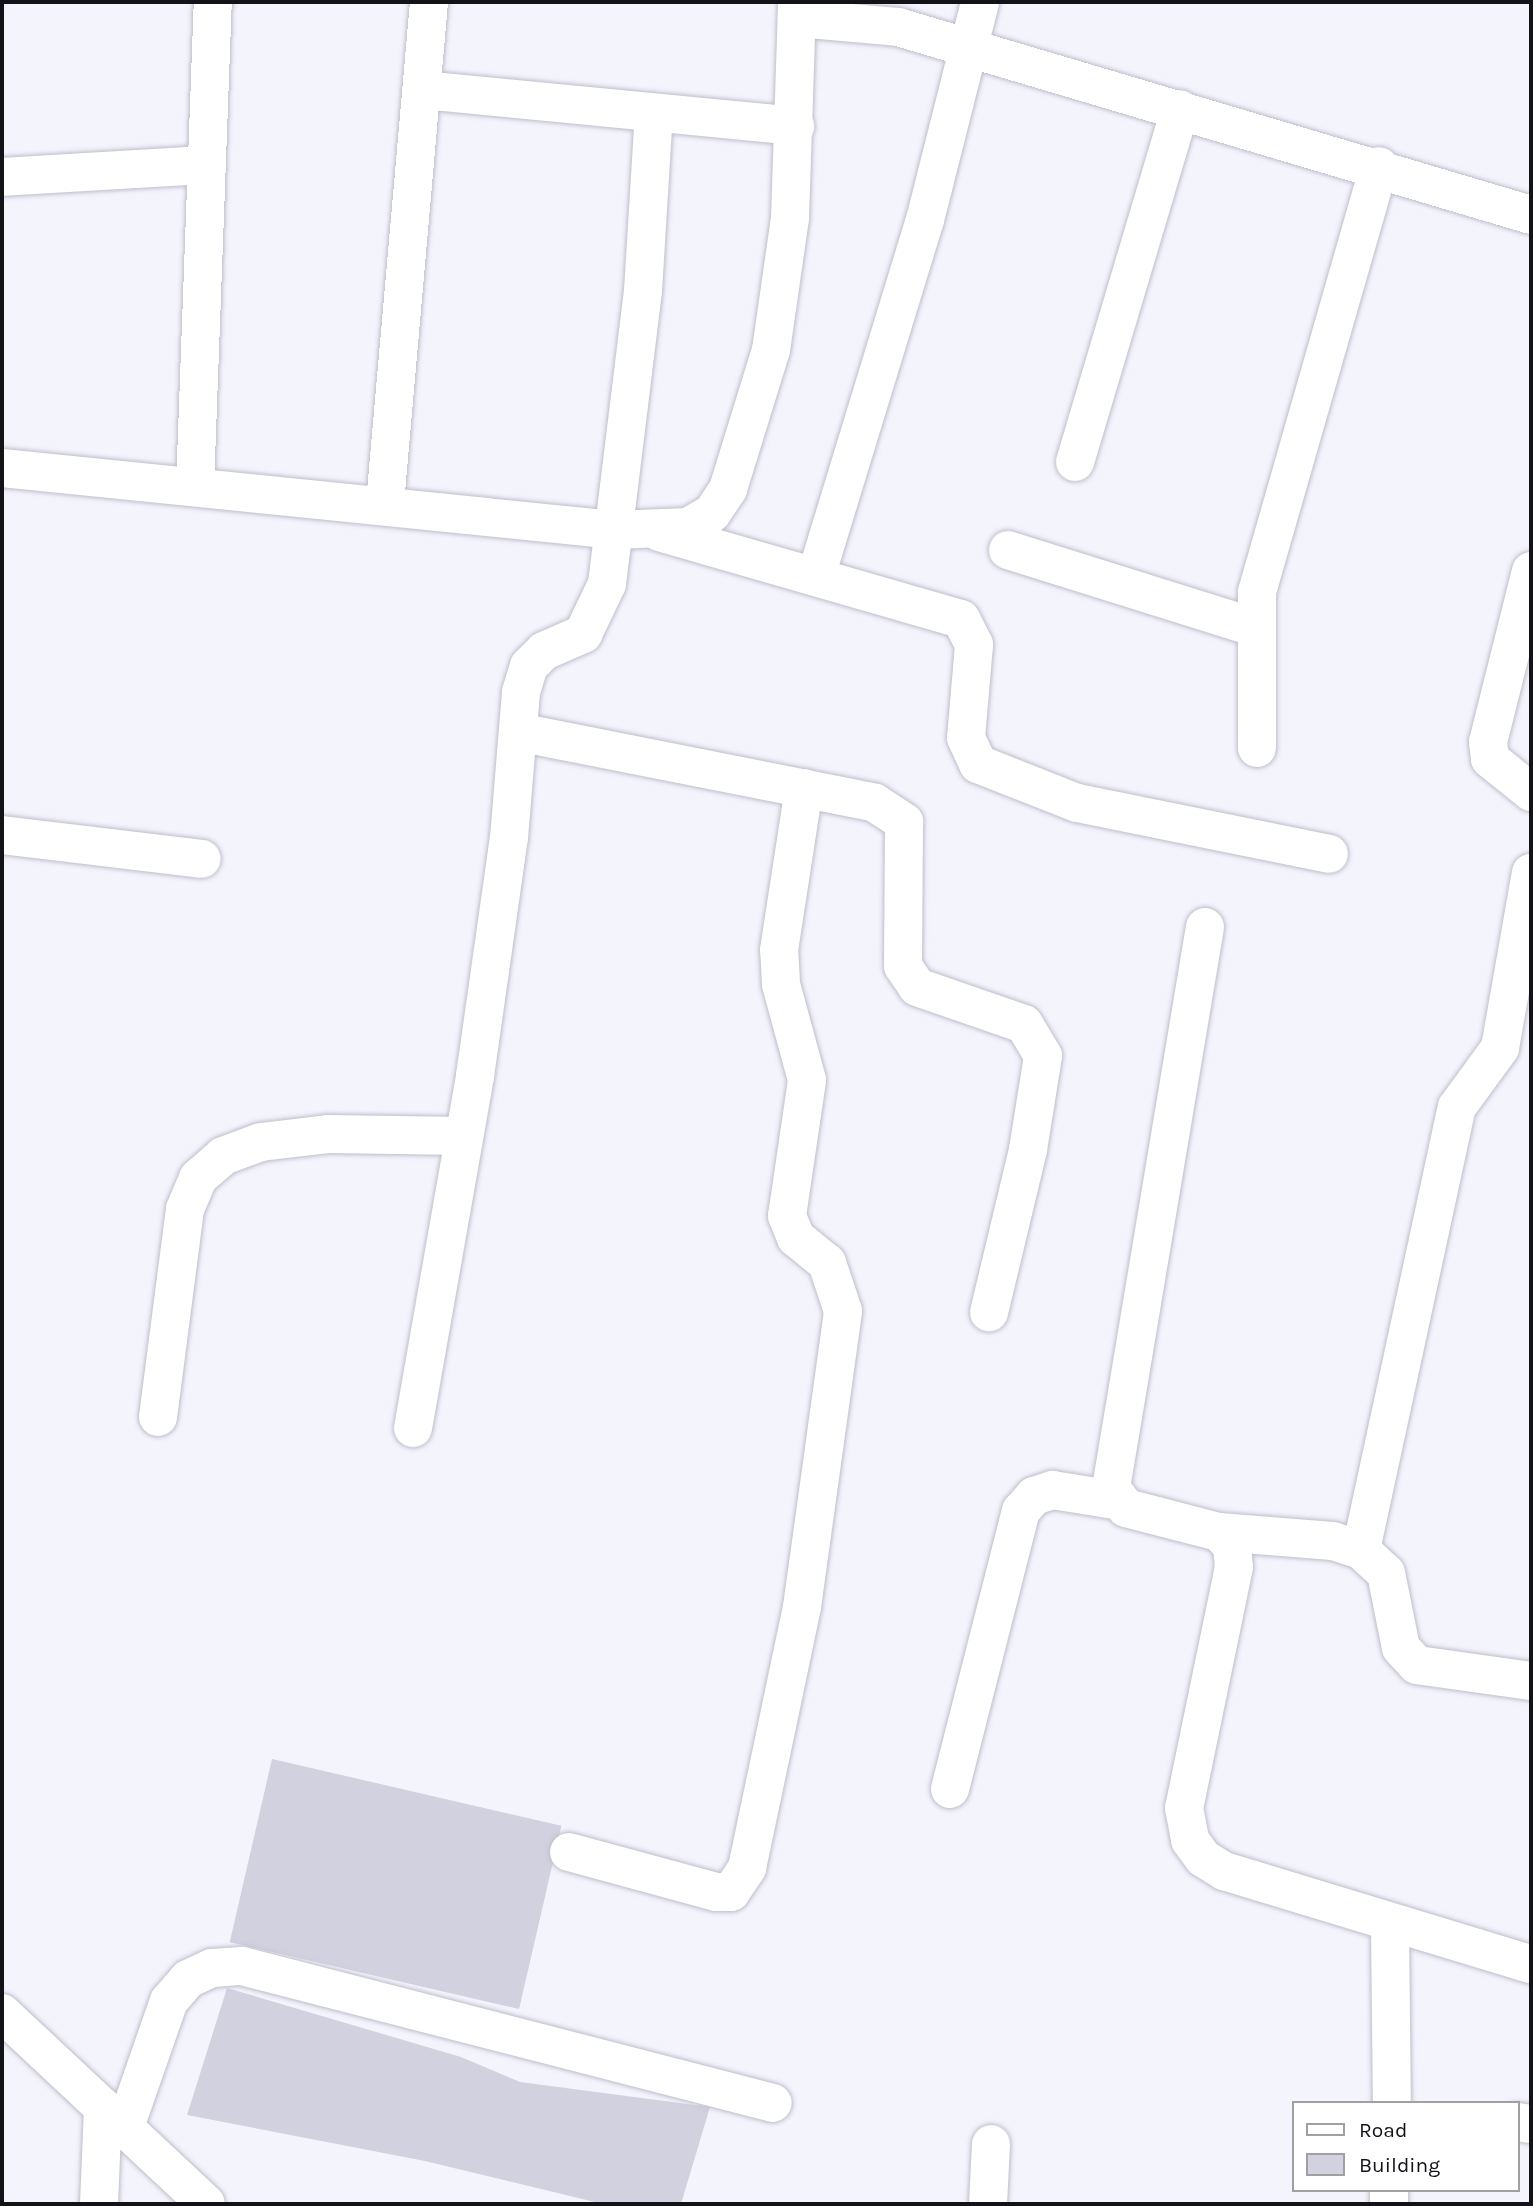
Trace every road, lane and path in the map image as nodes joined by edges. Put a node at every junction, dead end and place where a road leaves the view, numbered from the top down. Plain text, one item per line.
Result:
1 (214, 2) edge
2 (429, 2) edge
3 (980, 2) edge
4 (797, 10) edge
5 (965, 47) junction
6 (422, 90) junction
7 (1180, 109) junction
8 (654, 113) junction
9 (795, 126) junction
10 (207, 165) junction
11 (1379, 166) junction
12 (2, 177) edge
13 (1531, 214) edge
14 (1075, 462) dead end
15 (2, 468) edge
16 (195, 487) junction
17 (386, 503) junction
18 (614, 530) junction
19 (659, 532) junction
20 (1009, 550) dead end
21 (1531, 570) edge
22 (816, 576) junction
23 (1254, 627) junction
24 (518, 732) junction
25 (1257, 748) dead end
26 (804, 788) junction
27 (1531, 792) edge
28 (2, 835) edge
29 (1329, 855) dead end
30 (202, 859) dead end
31 (1531, 873) edge
32 (1205, 927) dead end
33 (464, 1136) junction
34 (989, 1312) dead end
35 (158, 1417) dead end
36 (413, 1428) dead end
37 (1114, 1500) junction
38 (1219, 1532) junction
39 (1361, 1550) junction
40 (1531, 1681) edge
41 (950, 1789) dead end
42 (569, 1852) dead end
43 (1390, 1925) junction
44 (1531, 1964) edge
45 (2, 2013) edge
46 (1396, 2101) edge
47 (773, 2103) dead end
48 (114, 2117) junction
49 (991, 2144) dead end
50 (99, 2204) edge
51 (206, 2204) edge
52 (989, 2204) edge

1 - 10 street
2 - 6 street
3 - 5 street
4 - 5 street
4 - 9 street
5 - 7 street
5 - 22 street
6 - 8 street
6 - 17 street
7 - 11 street
7 - 14 street
8 - 9 street
8 - 18 street
9 - 19 street
10 - 12 street
10 - 16 street
11 - 13 street
11 - 23 street
15 - 16 street
16 - 17 street
17 - 18 street
18 - 19 street
18 - 24 street
19 - 22 street
20 - 23 street
21 - 27 street
22 - 29 street
23 - 25 street
24 - 26 street
24 - 33 street
26 - 34 street
26 - 42 street
28 - 30 street
31 - 39 street
32 - 37 street
33 - 35 street
33 - 36 street
37 - 38 street
37 - 41 street
38 - 39 street
38 - 43 street
39 - 40 street
43 - 44 street
43 - 46 street
45 - 48 street
47 - 48 street
48 - 50 street
48 - 51 street
49 - 52 street

